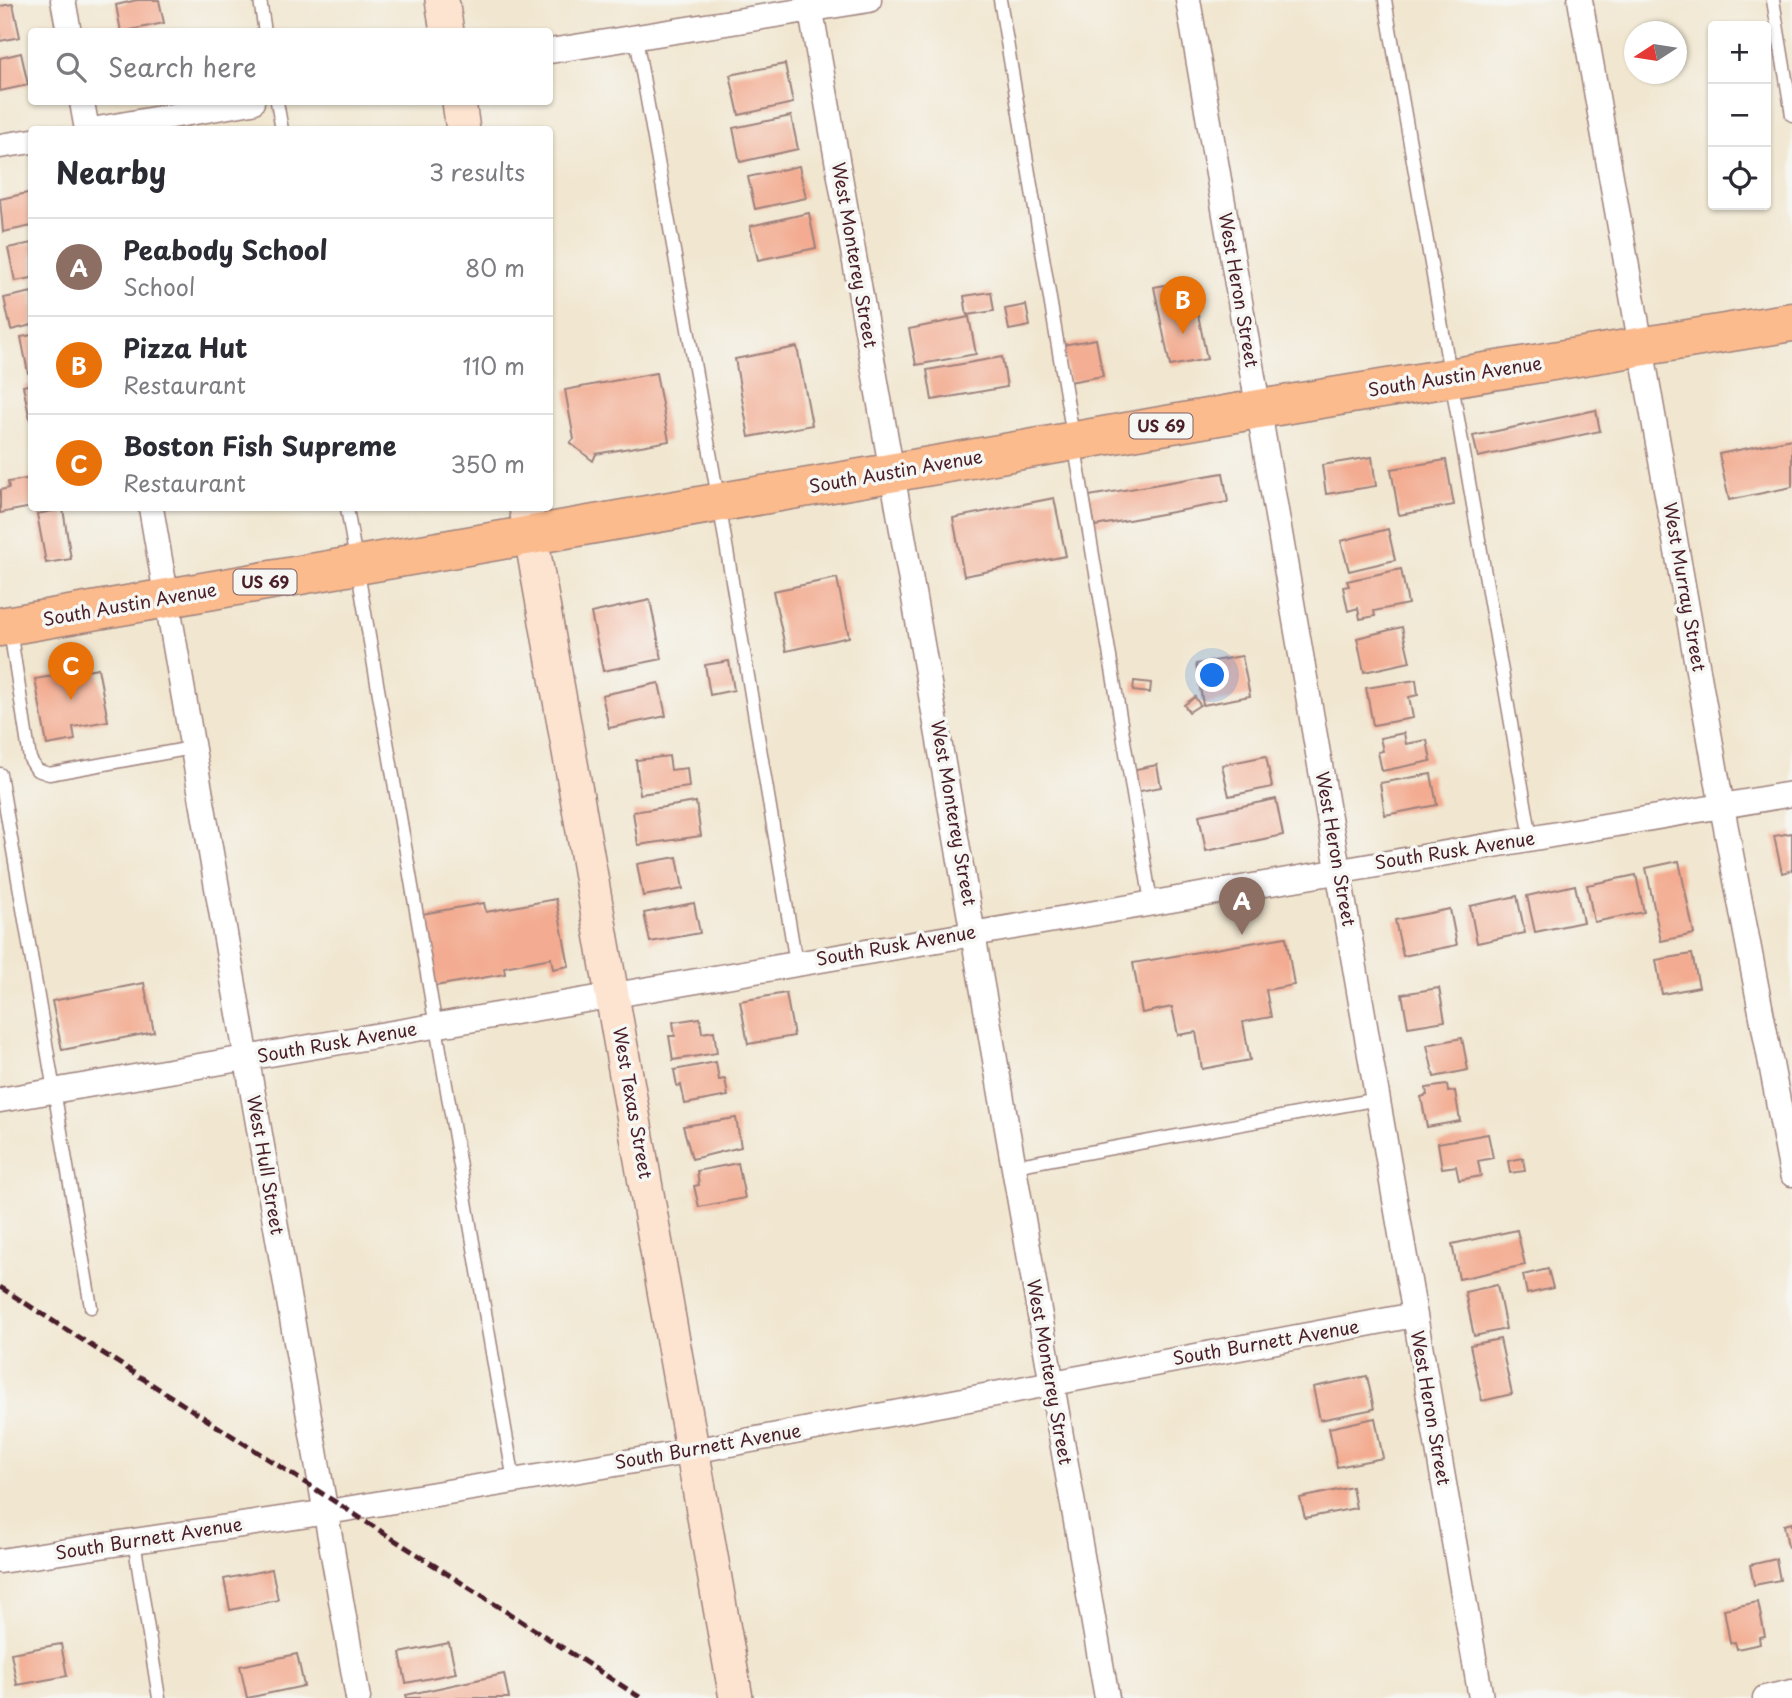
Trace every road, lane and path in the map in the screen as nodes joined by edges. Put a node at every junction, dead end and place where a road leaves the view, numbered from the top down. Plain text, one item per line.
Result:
1 (63, 0) edge
2 (260, 0) edge
3 (442, 0) edge
4 (869, 0) edge
5 (999, 0) edge
6 (1188, 0) edge
7 (1385, 0) edge
8 (1580, 0) edge
9 (1773, 0) edge
10 (810, 6) edge
11 (68, 28) edge
12 (264, 28) edge
13 (446, 28) edge
14 (636, 38) junction
15 (553, 51) edge
16 (83, 105) edge
17 (235, 105) edge
18 (278, 105) edge
19 (459, 105) edge
20 (1792, 115) edge
21 (86, 126) edge
22 (115, 126) edge
23 (281, 126) edge
24 (462, 126) edge
25 (28, 142) edge
26 (0, 146) edge
27 (1792, 322) edge
28 (1642, 347) junction
29 (1450, 378) junction
30 (1259, 409) junction
31 (1072, 441) junction
32 (894, 473) junction
33 (719, 503) junction
34 (151, 511) edge
35 (348, 511) edge
36 (528, 522) edge
37 (357, 566) junction
38 (166, 599) junction
39 (4, 627) edge
40 (192, 748) junction
41 (0, 774) edge
42 (1792, 794) edge
43 (1721, 807) junction
44 (1531, 838) junction
45 (1339, 870) junction
46 (1151, 902) junction
47 (974, 932) junction
48 (796, 963) junction
49 (612, 994) junction
50 (436, 1026) junction
51 (246, 1059) junction
52 (54, 1091) junction
53 (1378, 1099) junction
54 (0, 1100) edge
55 (1014, 1166) junction
56 (1792, 1174) edge
57 (91, 1307) dead end
58 (1414, 1315) junction
59 (1050, 1382) junction
60 (693, 1451) junction
61 (514, 1480) junction
62 (328, 1512) junction
63 (134, 1541) junction
64 (0, 1561) edge
65 (1792, 1692) edge
66 (159, 1698) edge
67 (358, 1698) edge
68 (736, 1698) edge
69 (1107, 1698) edge
70 (1481, 1698) edge
71 (1765, 1698) edge

1 - 11 street
2 - 12 lane
3 - 13 street
4 - 10 street
5 - 31 lane
6 - 30 street, West Heron Street
7 - 29 lane
8 - 28 street, West Murray Street
9 - 20 lane
10 - 14 street
10 - 32 street, West Monterey Street
14 - 15 street
14 - 33 lane
16 - 21 street
17 - 22 street
18 - 23 lane
19 - 24 street
25 - 26 street
27 - 28 highway, South Austin Avenue / US 69
28 - 29 highway, South Austin Avenue / US 69
28 - 43 street, West Murray Street
29 - 30 highway, South Austin Avenue / US 69
29 - 44 lane
30 - 31 highway, South Austin Avenue / US 69
30 - 45 street, West Heron Street
31 - 32 highway, South Austin Avenue / US 69
31 - 46 lane
32 - 33 highway, South Austin Avenue / US 69
32 - 47 street, West Monterey Street
33 - 36 highway, South Austin Avenue / US 69
33 - 48 lane
34 - 38 street, West Hull Street
35 - 37 lane
36 - 37 highway, South Austin Avenue / US 69
36 - 49 street, West Texas Street
37 - 38 highway, South Austin Avenue / US 69
37 - 50 lane
38 - 39 highway, South Austin Avenue / US 69
38 - 40 street, West Hull Street
39 - 40 lane
40 - 51 street, West Hull Street
41 - 52 lane
42 - 43 street, South Rusk Avenue
43 - 44 street, South Rusk Avenue
43 - 56 street, West Murray Street
44 - 45 street, South Rusk Avenue
45 - 46 street, South Rusk Avenue
45 - 53 street, West Heron Street
46 - 47 street, South Rusk Avenue
47 - 48 street, South Rusk Avenue
47 - 55 street, West Monterey Street
48 - 49 street, South Rusk Avenue
49 - 50 street, South Rusk Avenue
49 - 60 street, West Texas Street
50 - 51 street, South Rusk Avenue
50 - 61 lane
51 - 52 street, South Rusk Avenue
51 - 62 street, West Hull Street
52 - 54 street, South Rusk Avenue
52 - 57 lane
53 - 55 lane
53 - 58 street, West Heron Street
55 - 59 street, West Monterey Street
58 - 59 street, South Burnett Avenue
58 - 70 street, West Heron Street
59 - 60 street, South Burnett Avenue
59 - 69 street, West Monterey Street
60 - 61 street, South Burnett Avenue
60 - 68 street, West Texas Street
61 - 62 street, South Burnett Avenue
62 - 63 street, South Burnett Avenue
62 - 67 street, West Hull Street
63 - 64 street, South Burnett Avenue
63 - 66 lane
65 - 71 street

